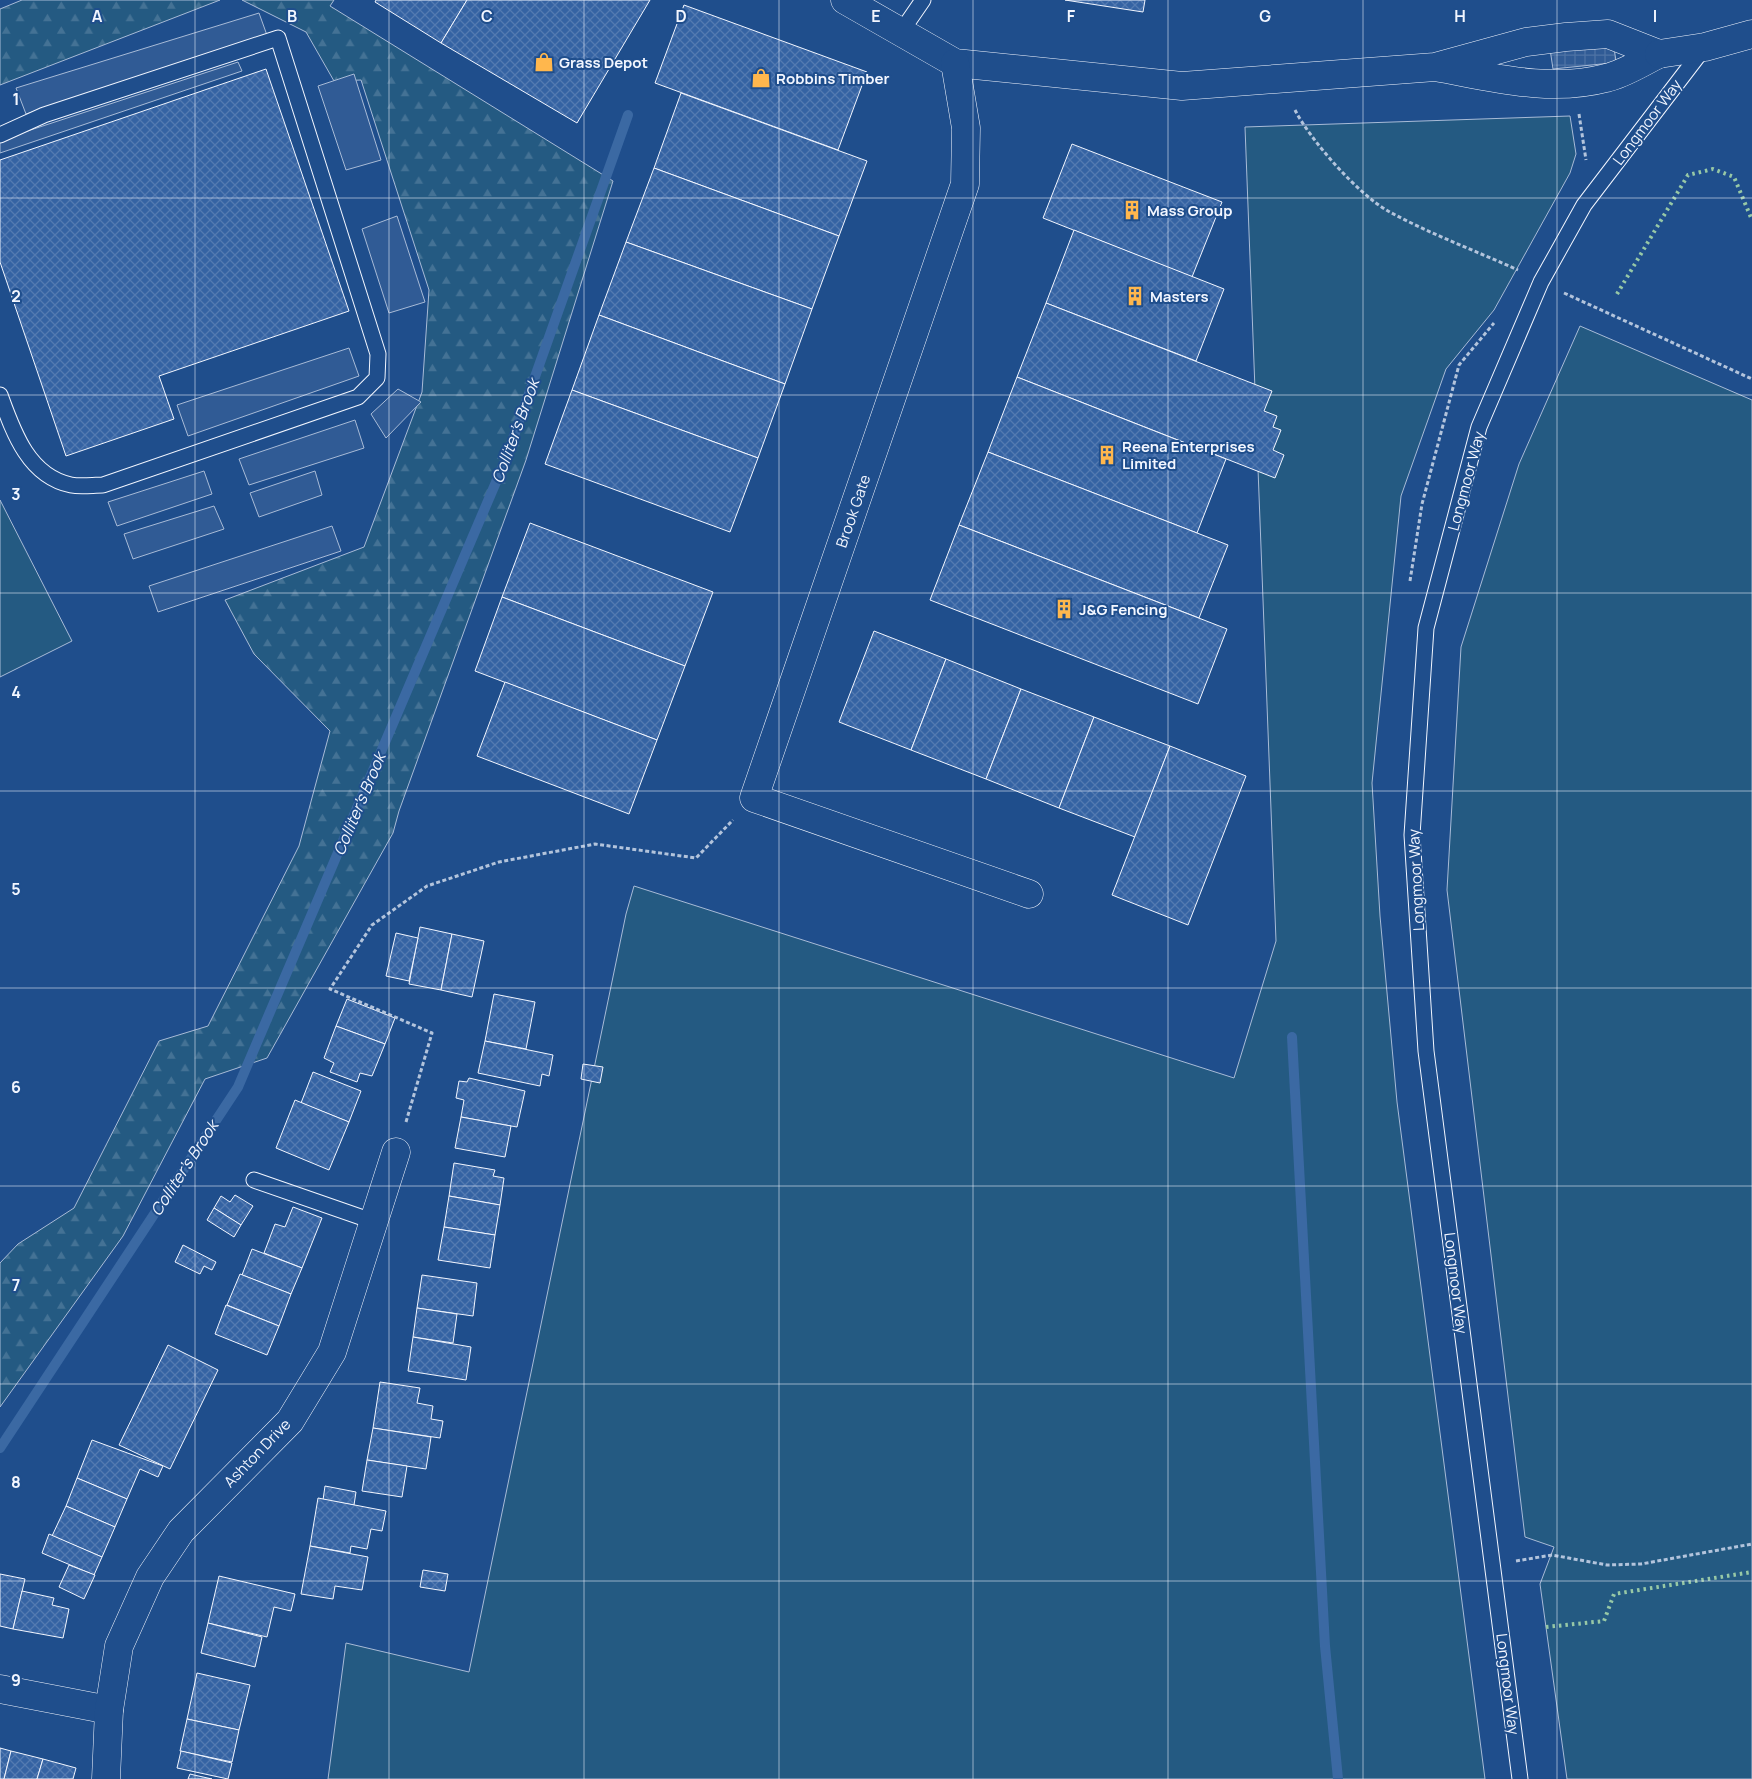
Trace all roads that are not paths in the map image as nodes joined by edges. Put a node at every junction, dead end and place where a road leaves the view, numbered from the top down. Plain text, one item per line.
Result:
1 (845, 0) edge
2 (923, 0) edge
3 (901, 32) junction
4 (1752, 34) edge
5 (1705, 47) junction
6 (1659, 54) junction
7 (955, 64) junction
8 (1435, 67) junction
9 (0, 135) edge
10 (0, 395) edge
11 (1029, 894) dead end
12 (396, 1152) road end
13 (254, 1180) dead end
14 (375, 1222) junction
15 (0, 1689) edge
16 (109, 1710) junction
17 (106, 1779) edge
18 (1520, 1779) edge

1 - 3 street
2 - 3 lane
3 - 7 street
4 - 5 street
5 - 6 street
5 - 18 lane, Longmoor Way
6 - 8 street
6 - 8 street
7 - 8 street
7 - 11 street, Brook Gate
9 - 10 lane
12 - 14 street, Ashton Drive
13 - 14 lane
14 - 16 street, Ashton Drive
15 - 16 street
16 - 17 street, Ashton Drive

